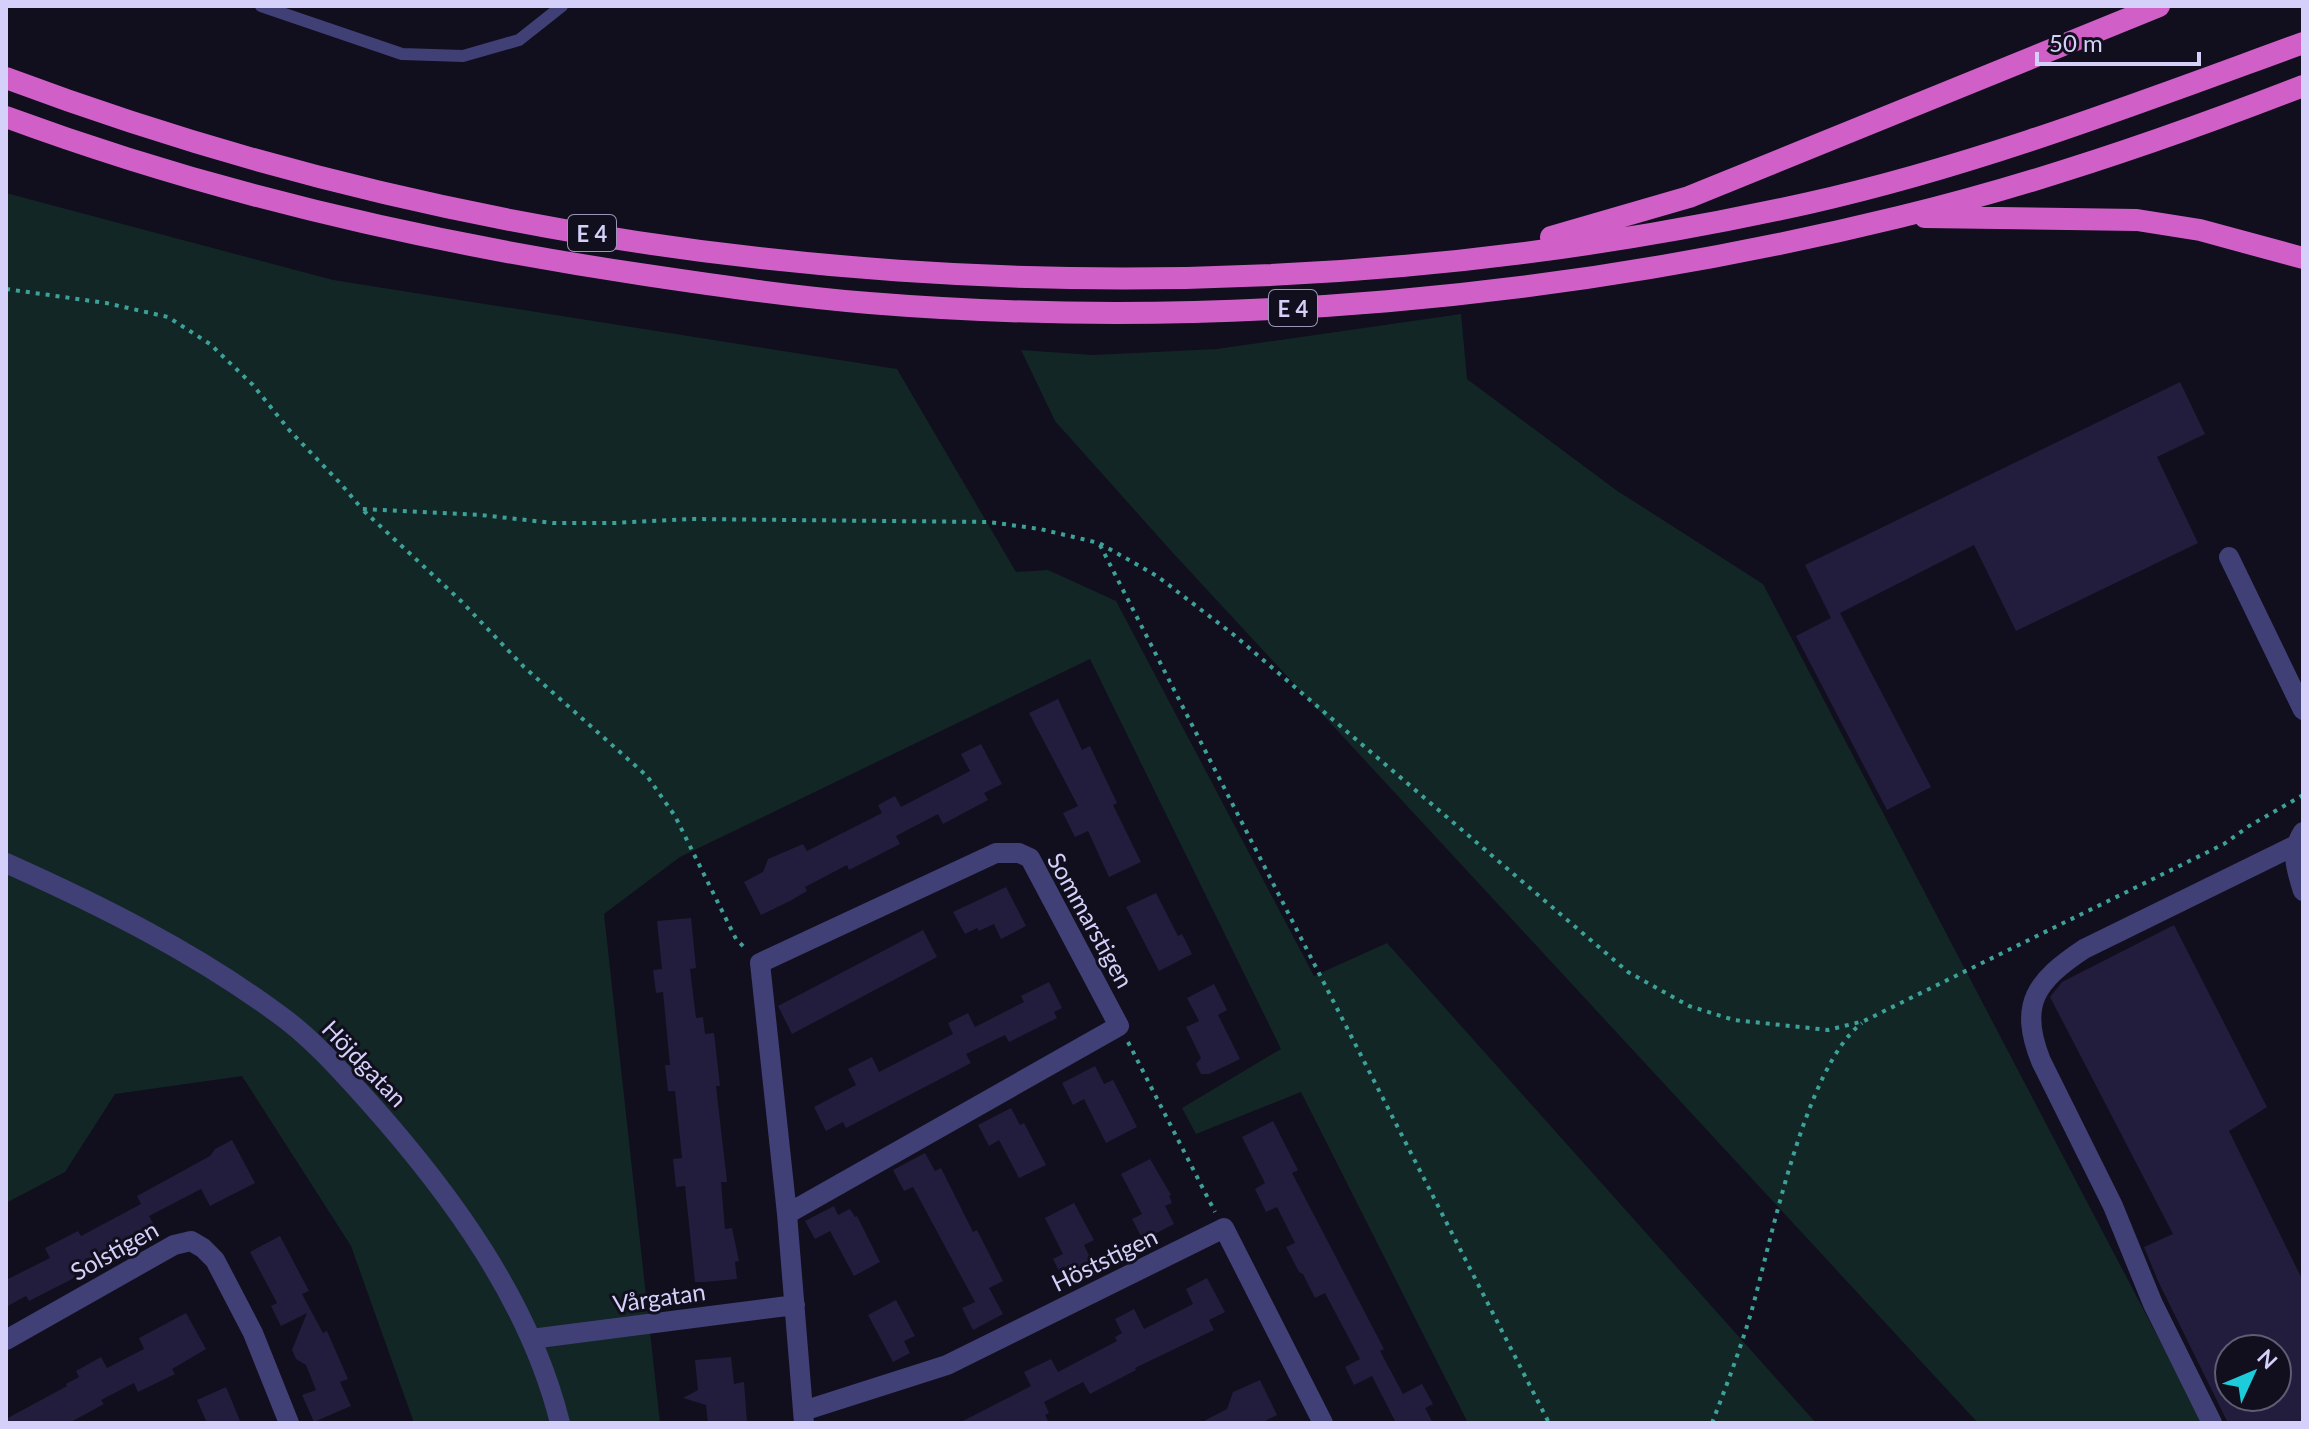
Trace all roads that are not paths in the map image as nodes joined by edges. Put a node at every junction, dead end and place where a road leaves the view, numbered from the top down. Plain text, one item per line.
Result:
1 (261, 6) edge
2 (562, 6) edge
3 (2159, 6) edge
4 (2303, 43) edge
5 (6, 78) edge
6 (2303, 86) edge
7 (6, 117) edge
8 (1904, 216) junction
9 (2303, 258) edge
10 (1451, 263) junction
11 (2229, 557) dead end
12 (2303, 710) edge
13 (2298, 839) edge
14 (6, 863) edge
15 (2303, 891) edge
16 (787, 1214) junction
17 (795, 1305) junction
18 (531, 1339) junction
19 (6, 1340) edge
20 (803, 1417) edge
21 (289, 1423) edge
22 (560, 1423) edge
23 (1323, 1423) edge
24 (2212, 1423) edge

1 - 2 lane
3 - 10 highway
4 - 10 highway, E 4
5 - 10 highway, E 4
6 - 8 highway, E 4
7 - 8 highway, E 4
8 - 9 highway
11 - 12 street
13 - 15 street
13 - 24 street
14 - 18 street, Höjdgatan
16 - 16 street, Sommarstigen
16 - 17 street
17 - 18 street, Vårgatan
17 - 20 street, Höststigen
18 - 22 street, Höjdgatan
19 - 21 street, Solstigen
20 - 23 street, Höststigen

